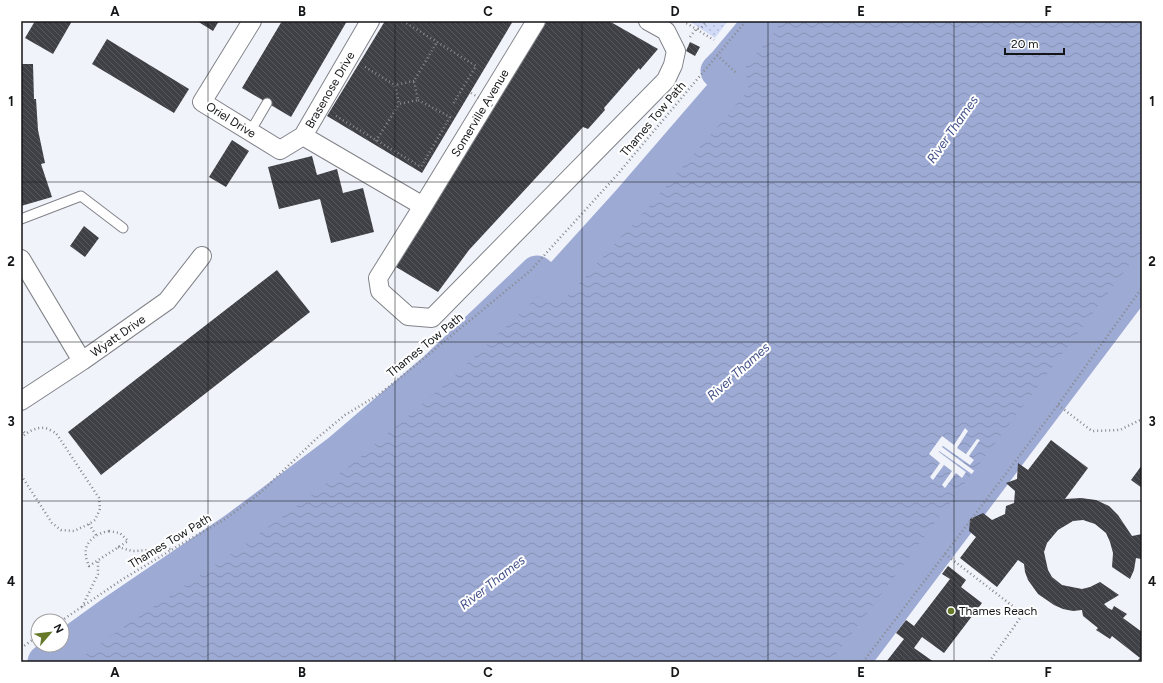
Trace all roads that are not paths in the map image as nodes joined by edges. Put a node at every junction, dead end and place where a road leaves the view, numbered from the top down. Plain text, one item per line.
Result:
1 (252, 21) edge
2 (370, 21) edge
3 (536, 21) edge
4 (648, 21) edge
5 (267, 103) dead end
6 (250, 132) junction
7 (303, 136) junction
8 (280, 150) joint
9 (423, 206) junction
10 (21, 219) edge
11 (123, 228) dead end
12 (202, 256) dead end
13 (21, 259) edge
14 (82, 361) junction
15 (21, 401) edge

1 - 6 street, Oriel Drive
2 - 7 street, Brasenose Drive
3 - 9 street, Somerville Avenue
4 - 9 street, Somerville Avenue
5 - 6 lane
6 - 8 street, Oriel Drive
7 - 8 street, Brasenose Drive
7 - 9 street
10 - 11 lane
12 - 14 street, Wyatt Drive
13 - 14 street
14 - 15 street, Wyatt Drive

